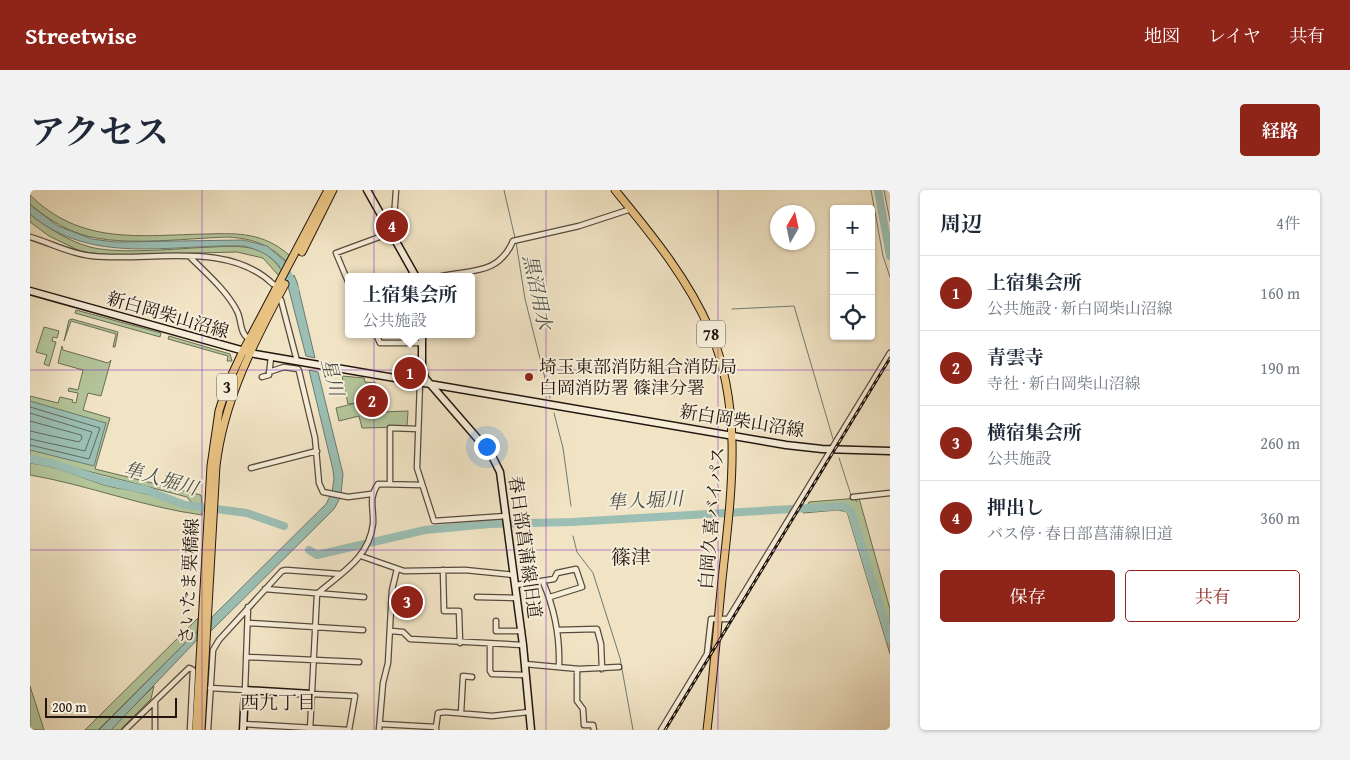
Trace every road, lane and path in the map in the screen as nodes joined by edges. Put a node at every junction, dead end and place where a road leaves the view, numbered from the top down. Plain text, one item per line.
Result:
1 (328, 190) edge
2 (334, 190) edge
3 (367, 190) edge
4 (396, 190) edge
5 (615, 190) edge
6 (631, 209) junction
7 (392, 232) junction
8 (30, 237) edge
9 (190, 258) junction
10 (295, 261) junction
11 (414, 273) edge
12 (461, 273) edge
13 (345, 274) edge
14 (278, 286) junction
15 (30, 291) edge
16 (281, 300) dead end
17 (378, 338) edge
18 (422, 338) edge
19 (249, 340) junction
20 (422, 344) junction
21 (246, 352) junction
22 (890, 353) edge
23 (271, 357) junction
24 (298, 362) junction
25 (269, 372) junction
26 (262, 378) dead end
27 (420, 382) junction
28 (429, 384) junction
29 (418, 429) junction
30 (733, 436) junction
31 (832, 449) junction
32 (317, 451) junction
33 (890, 451) edge
34 (251, 468) dead end
35 (390, 483) junction
36 (422, 485) junction
37 (890, 493) edge
38 (371, 494) junction
39 (853, 497) dead end
40 (210, 513) junction
41 (506, 517) junction
42 (361, 556) junction
43 (397, 569) junction
44 (443, 570) junction
45 (340, 574) junction
46 (515, 575) junction
47 (543, 582) junction
48 (516, 585) junction
49 (265, 589) junction
50 (317, 594) junction
51 (364, 597) dead end
52 (477, 597) dead end
53 (550, 597) junction
54 (517, 598) junction
55 (248, 607) junction
56 (718, 619) junction
57 (496, 621) dead end
58 (249, 623) junction
59 (316, 626) junction
60 (363, 630) dead end
61 (558, 630) junction
62 (522, 631) junction
63 (390, 632) junction
64 (460, 643) junction
65 (490, 645) junction
66 (523, 645) junction
67 (203, 650) junction
68 (247, 657) junction
69 (314, 660) junction
70 (359, 662) dead end
71 (525, 664) junction
72 (559, 666) junction
73 (619, 667) dead end
74 (578, 669) junction
75 (602, 669) junction
76 (526, 675) junction
77 (472, 677) dead end
78 (210, 688) junction
79 (245, 690) junction
80 (312, 694) junction
81 (154, 700) junction
82 (529, 712) junction
83 (461, 713) junction
84 (380, 724) junction
85 (243, 727) edge
86 (436, 728) edge
87 (310, 729) edge
88 (125, 730) edge
89 (155, 730) edge
90 (190, 730) edge
91 (196, 730) edge
92 (201, 730) edge
93 (208, 730) edge
94 (348, 730) edge
95 (379, 730) edge
96 (531, 730) edge
97 (594, 730) edge
98 (661, 730) edge
99 (707, 730) edge

1 - 10 main road, さいたま栗橋線 / 3
2 - 10 main road, さいたま栗橋線 / 3
3 - 7 street
4 - 7 street
5 - 6 main road, 白岡久喜バイパス / 78
6 - 12 street
6 - 30 main road, 白岡久喜バイパス / 78
7 - 11 street
7 - 13 street
8 - 9 street
9 - 14 street
9 - 19 street
10 - 14 main road, さいたま栗橋線 / 3
14 - 19 main road, さいたま栗橋線 / 3
14 - 21 main road, さいたま栗橋線 / 3
15 - 21 street, 新白岡柴山沼線
16 - 24 street
17 - 20 street
18 - 20 street, 春日部菖蒲線旧道
19 - 21 main road, さいたま栗橋線 / 3
20 - 28 street, 春日部菖蒲線旧道
21 - 23 street, 新白岡柴山沼線
21 - 40 main road, さいたま栗橋線 / 3
22 - 31 street
23 - 24 street, 新白岡柴山沼線
23 - 25 street
24 - 27 street, 新白岡柴山沼線
25 - 26 street
25 - 32 street
27 - 28 street, 新白岡柴山沼線
27 - 29 street
28 - 30 street, 新白岡柴山沼線
28 - 41 street, 春日部菖蒲線旧道
29 - 35 street
29 - 36 street
30 - 31 street, 新白岡柴山沼線
30 - 56 main road, 白岡久喜バイパス / 78
31 - 33 street, 新白岡柴山沼線
31 - 56 street
32 - 34 street
32 - 38 street
35 - 36 street
35 - 38 street
36 - 41 street
37 - 39 street
38 - 42 street
40 - 67 main road, さいたま栗橋線 / 3
40 - 67 main road, さいたま栗橋線 / 3
41 - 46 street, 春日部菖蒲線旧道
42 - 43 street
42 - 45 street
43 - 44 street
43 - 63 street
44 - 46 street
44 - 64 street
45 - 49 street
45 - 50 street
46 - 48 street, 春日部菖蒲線旧道
47 - 48 street
47 - 53 street
47 - 53 street
48 - 54 street, 春日部菖蒲線旧道
49 - 50 street
49 - 55 street
50 - 51 street
50 - 59 street
52 - 54 street
53 - 61 street
54 - 62 street, 春日部菖蒲線旧道
55 - 58 street
55 - 78 street
56 - 98 street
56 - 99 main road, 白岡久喜バイパス / 78
57 - 62 street
58 - 59 street
58 - 68 street
59 - 60 street
59 - 69 street
61 - 72 street
61 - 75 street
62 - 66 street, 春日部菖蒲線旧道
63 - 64 street
63 - 84 street
64 - 65 street
65 - 66 street
65 - 76 street
66 - 71 street, 春日部菖蒲線旧道
67 - 91 main road, さいたま栗橋線 / 3
67 - 92 main road, さいたま栗橋線 / 3
68 - 69 street
68 - 79 street
69 - 70 street
69 - 80 street
71 - 72 street
71 - 76 street, 春日部菖蒲線旧道
72 - 74 street
73 - 75 street
74 - 75 street
74 - 97 street
76 - 82 street, 春日部菖蒲線旧道
77 - 83 street
78 - 79 street
78 - 93 street
79 - 80 street
79 - 85 street
80 - 87 street
80 - 94 street
81 - 88 street
81 - 89 street
81 - 90 street
82 - 83 street
82 - 96 street, 春日部菖蒲線旧道
83 - 86 street
84 - 86 street
84 - 95 street
85 - 87 street
87 - 94 street

